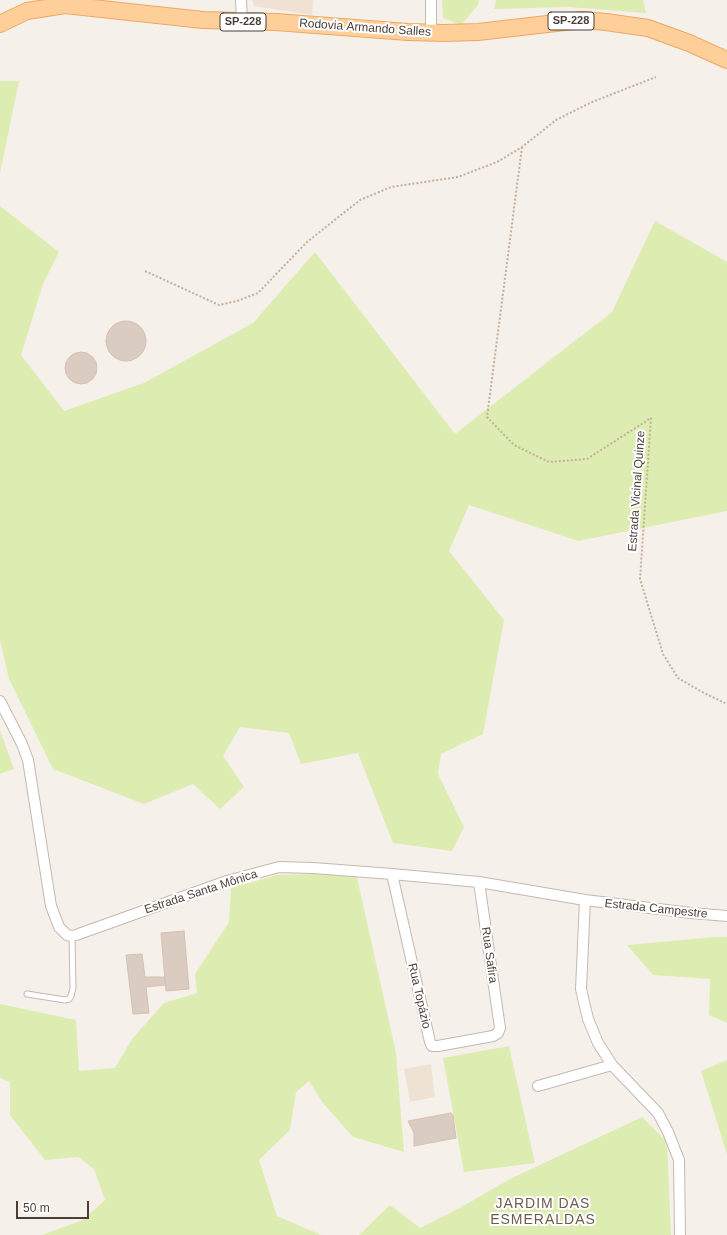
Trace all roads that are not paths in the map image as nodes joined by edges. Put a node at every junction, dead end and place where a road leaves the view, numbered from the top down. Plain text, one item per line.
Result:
1 (241, 0) edge
2 (431, 0) edge
3 (28, 6) edge
4 (242, 22) junction
5 (0, 24) edge
6 (431, 33) junction
7 (727, 60) edge
8 (0, 700) edge
9 (392, 874) junction
10 (479, 882) junction
11 (584, 900) junction
12 (727, 916) edge
13 (72, 936) junction
14 (28, 994) dead end
15 (500, 1028) joint
16 (612, 1065) junction
17 (538, 1086) dead end
18 (680, 1235) edge

1 - 4 street
2 - 6 street
3 - 4 main road, Rodovia Armando Salles / SP-228
3 - 5 main road, Rodovia Armando Salles / SP-228
4 - 6 main road, Rodovia Armando Salles / SP-228
6 - 7 main road, Rodovia Armando Salles / SP-228
8 - 13 street
9 - 10 street, Estrada Santa Mônica
9 - 13 street, Estrada Santa Mônica
9 - 15 street, Rua Topázio
10 - 11 street, Estrada Santa Mônica
10 - 15 street, Rua Safira
11 - 12 street, Estrada Campestre
11 - 16 street
13 - 14 lane
16 - 17 street
16 - 18 street

